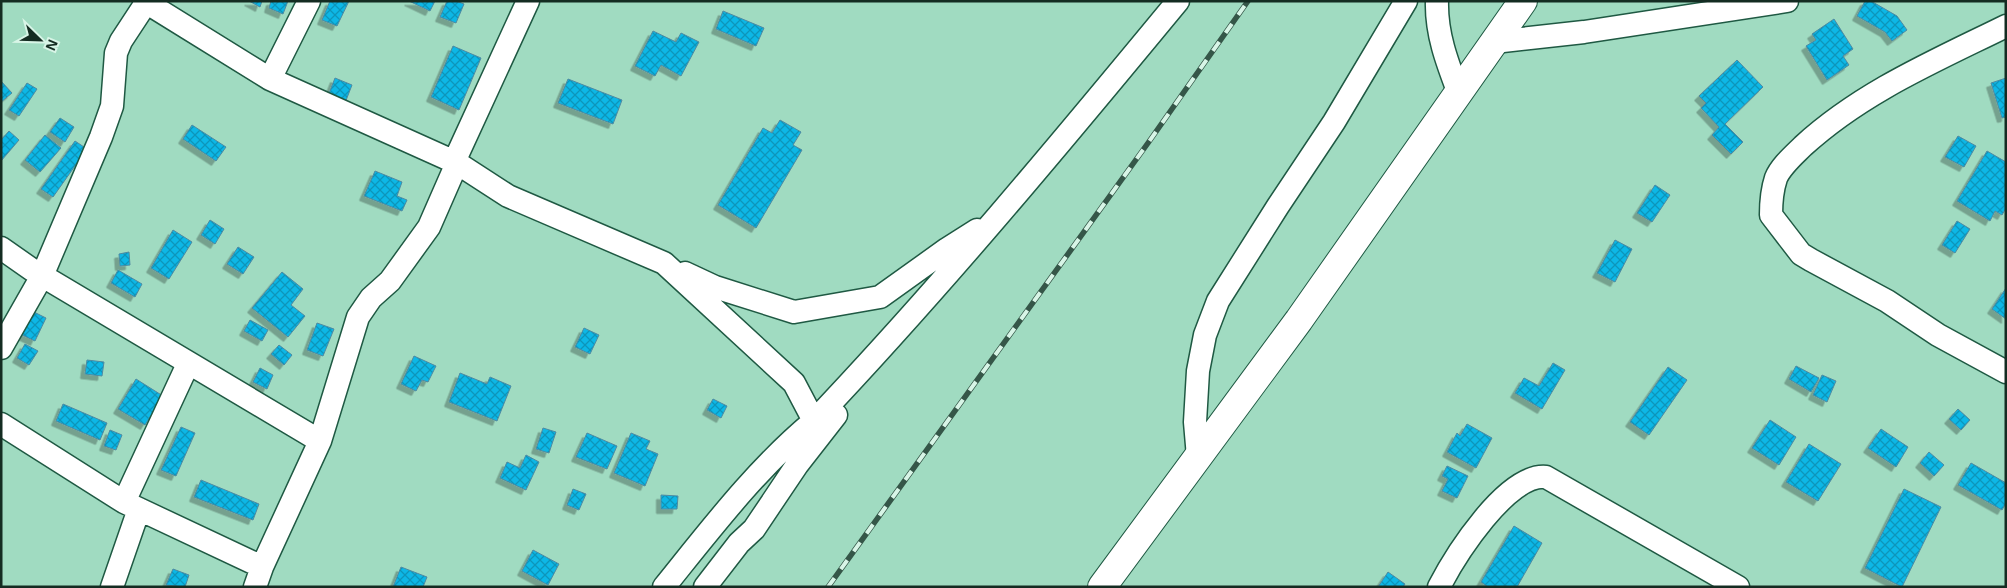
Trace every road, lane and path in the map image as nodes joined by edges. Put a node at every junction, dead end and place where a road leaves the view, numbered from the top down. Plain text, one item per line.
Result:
1 (309, 1) edge
2 (528, 1) edge
3 (1178, 1) edge
4 (1406, 1) edge
5 (1437, 1) edge
6 (1523, 1) edge
7 (1788, 1) edge
8 (145, 2) edge
9 (2006, 26) edge
10 (1494, 42) junction
11 (270, 79) junction
12 (1458, 91) junction
13 (457, 164) junction
14 (998, 216) junction
15 (1, 248) edge
16 (664, 263) junction
17 (42, 276) junction
18 (1, 348) edge
19 (188, 364) junction
20 (2006, 372) edge
21 (854, 379) junction
22 (814, 421) junction
23 (1, 424) edge
24 (320, 441) junction
25 (1198, 457) junction
26 (132, 505) junction
27 (259, 577) edge
28 (112, 587) edge
29 (664, 587) edge
30 (705, 587) edge
31 (1102, 587) edge
32 (1438, 587) edge
33 (1738, 587) edge

1 - 11 street
2 - 13 street
3 - 14 street
4 - 25 street
5 - 12 street
6 - 10 street
7 - 10 street
8 - 11 street
8 - 17 street
9 - 20 street
10 - 12 street
11 - 13 street
12 - 25 street
13 - 16 street
13 - 24 street
14 - 16 street
14 - 21 street
15 - 17 street
16 - 22 street
17 - 18 street
17 - 19 street
19 - 24 street
19 - 26 street
21 - 22 street
21 - 30 street
22 - 29 street
23 - 26 street
24 - 27 street
25 - 31 street
26 - 27 street
26 - 28 street
32 - 33 street

